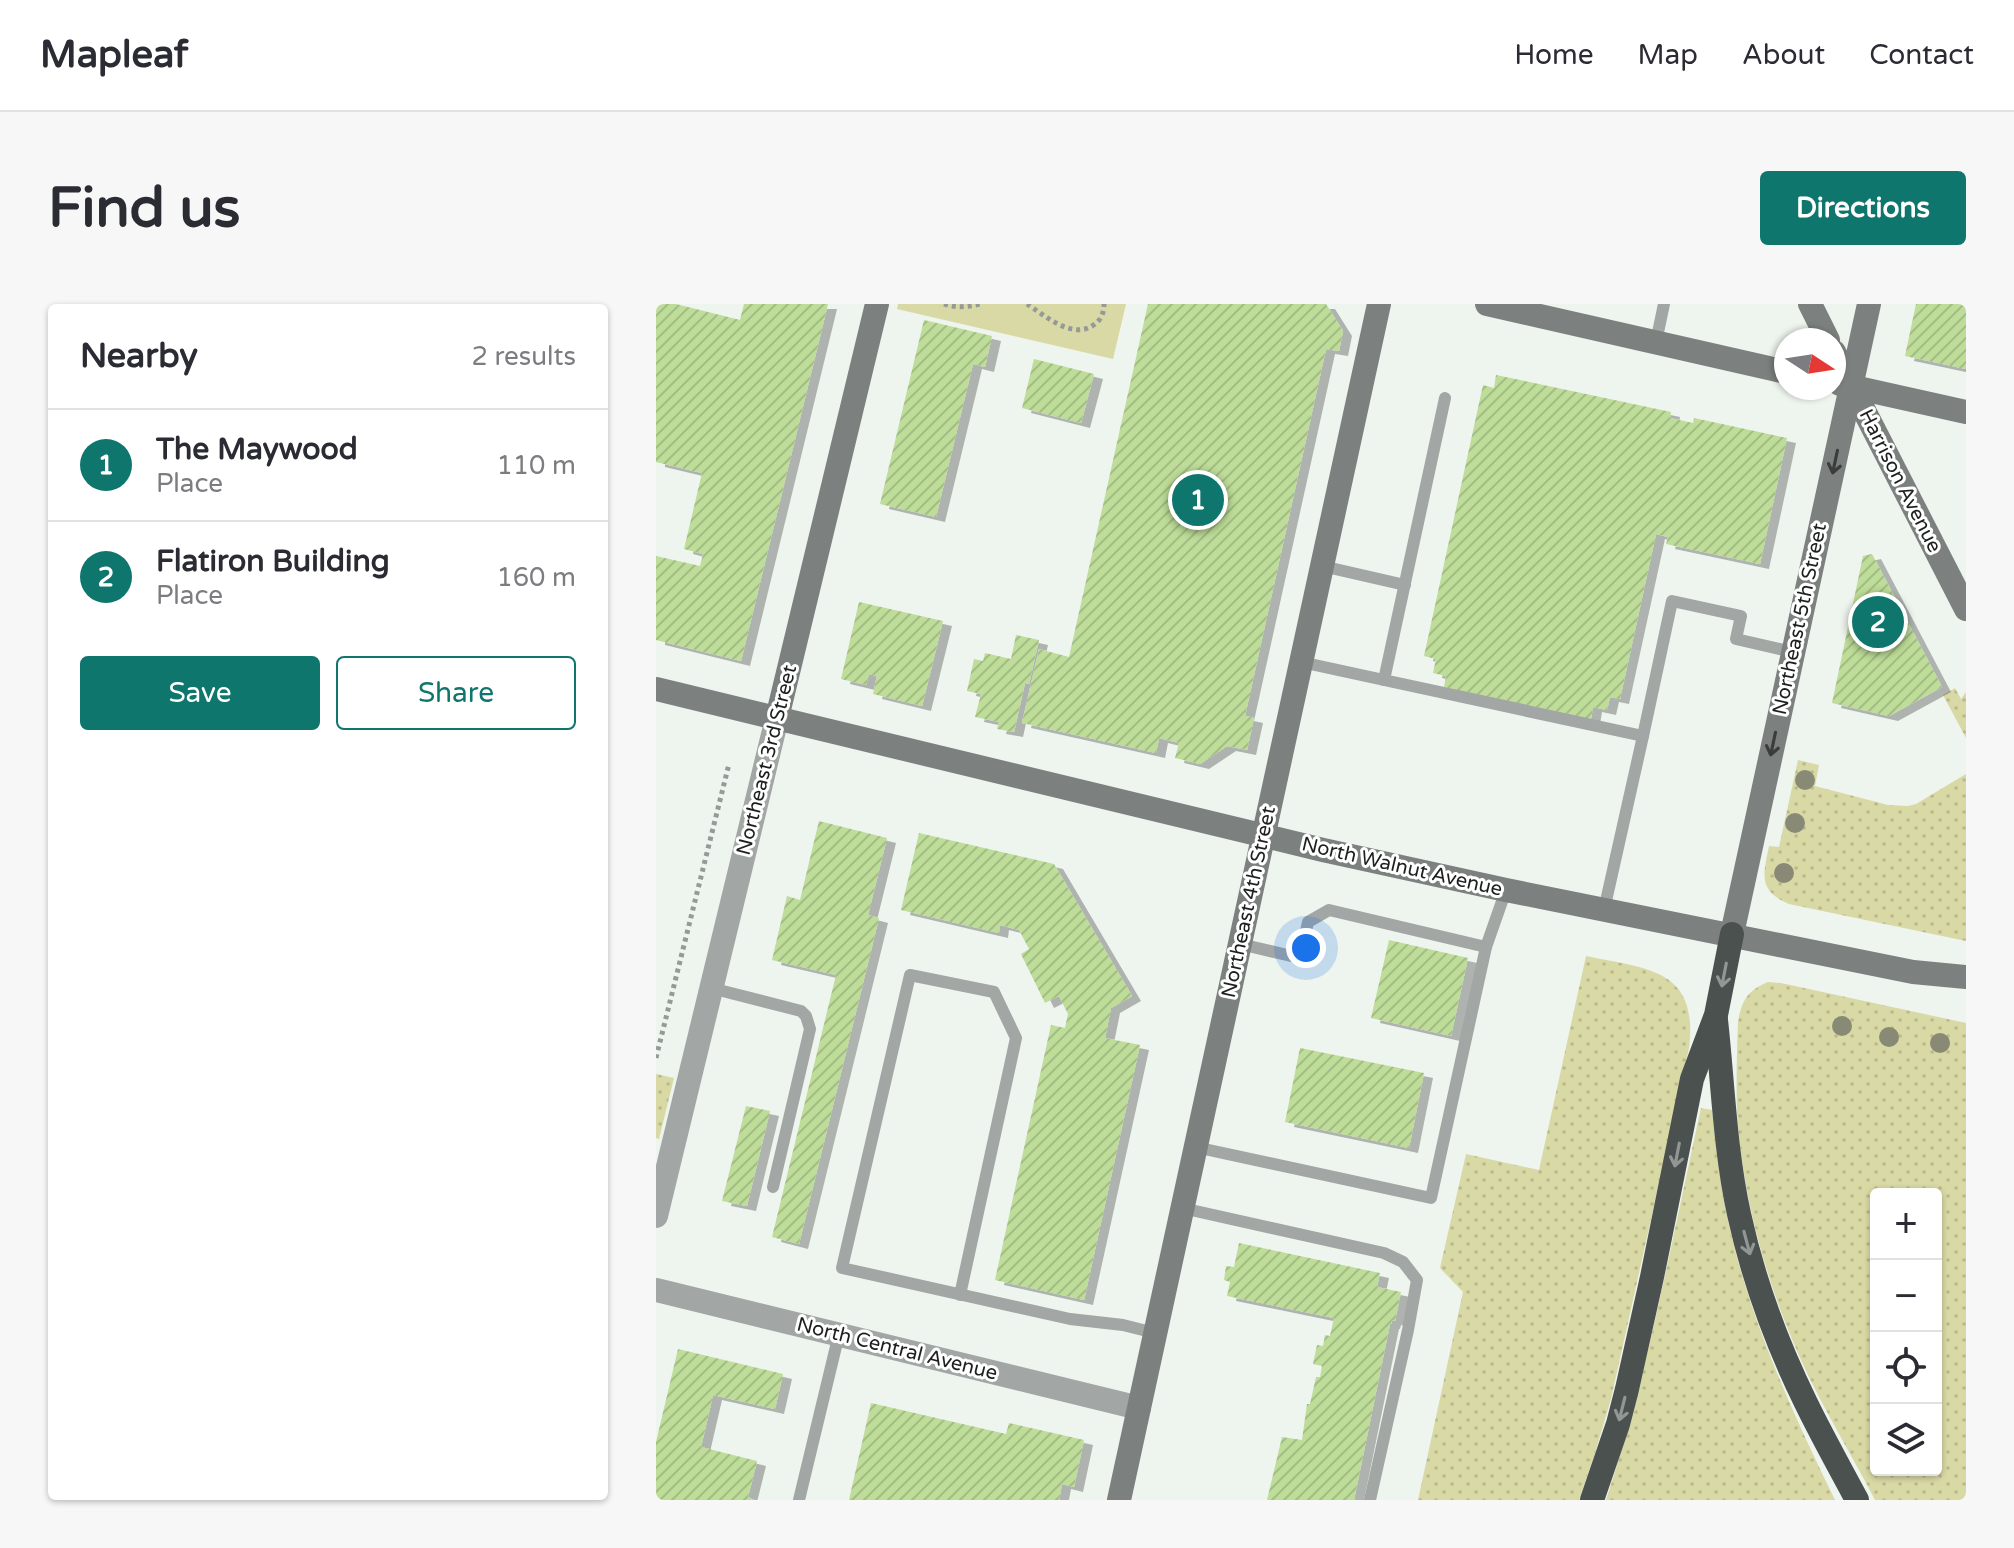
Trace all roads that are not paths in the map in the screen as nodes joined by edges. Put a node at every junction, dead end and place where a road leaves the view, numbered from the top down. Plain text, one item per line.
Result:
1 (877, 304) edge
2 (1379, 304) edge
3 (1487, 304) edge
4 (1664, 304) edge
5 (1810, 304) edge
6 (1869, 304) edge
7 (1822, 328) edge
8 (1656, 342) junction
9 (1774, 369) edge
10 (1846, 375) edge
11 (1846, 385) edge
12 (1846, 389) edge
13 (1445, 398) dead end
14 (1840, 400) edge
15 (1966, 412) edge
16 (1322, 566) junction
17 (1405, 585) junction
18 (1966, 609) edge
19 (1793, 652) junction
20 (1301, 662) junction
21 (1384, 680) junction
22 (656, 689) edge
23 (777, 718) junction
24 (1643, 736) junction
25 (1263, 836) junction
26 (1506, 890) junction
27 (1604, 910) junction
28 (1732, 934) junction
29 (1240, 944) junction
30 (1486, 947) junction
31 (1966, 977) edge
32 (711, 988) junction
33 (1716, 1015) junction
34 (1195, 1147) junction
35 (773, 1187) dead end
36 (1182, 1208) junction
37 (656, 1216) edge
38 (656, 1290) edge
39 (960, 1295) junction
40 (1155, 1333) junction
41 (839, 1334) junction
42 (1139, 1408) junction
43 (799, 1500) edge
44 (1119, 1500) edge
45 (1370, 1500) edge
46 (1592, 1500) edge
47 (1857, 1500) edge

1 - 23 street, Northeast 3rd Street
2 - 16 street, Northeast 4th Street
3 - 8 street
4 - 8 lane
5 - 7 street
6 - 10 street, Northeast 5th Street
8 - 9 street
11 - 15 street
12 - 18 street, Harrison Avenue
13 - 17 lane
14 -> 19 street, Northeast 5th Street
16 - 17 lane
16 - 20 street, Northeast 4th Street
17 - 21 lane
19 - 24 lane
19 -> 28 street, Northeast 5th Street
20 - 21 lane
20 - 25 street, Northeast 4th Street
21 - 24 lane
22 - 23 street, North Walnut Avenue
23 - 25 street, North Walnut Avenue
23 - 32 street, Northeast 3rd Street
24 - 27 lane
25 - 26 street, North Walnut Avenue
25 - 29 street, Northeast 4th Street
26 - 27 street, North Walnut Avenue
26 - 30 lane
27 - 28 street, North Walnut Avenue
28 - 31 street, North Walnut Avenue
28 -> 33 highway
29 - 30 lane
29 - 34 street, Northeast 4th Street
30 - 34 lane
32 - 35 lane
32 - 37 street, Northeast 3rd Street
33 -> 46 highway
33 -> 47 highway
34 - 36 street, Northeast 4th Street
36 - 40 street, Northeast 4th Street
36 - 45 lane
38 - 41 street, North Central Avenue
39 - 39 lane
39 - 40 lane
40 - 42 street, Northeast 4th Street
41 - 42 street, North Central Avenue
41 - 43 lane
42 - 44 street, Northeast 4th Street

